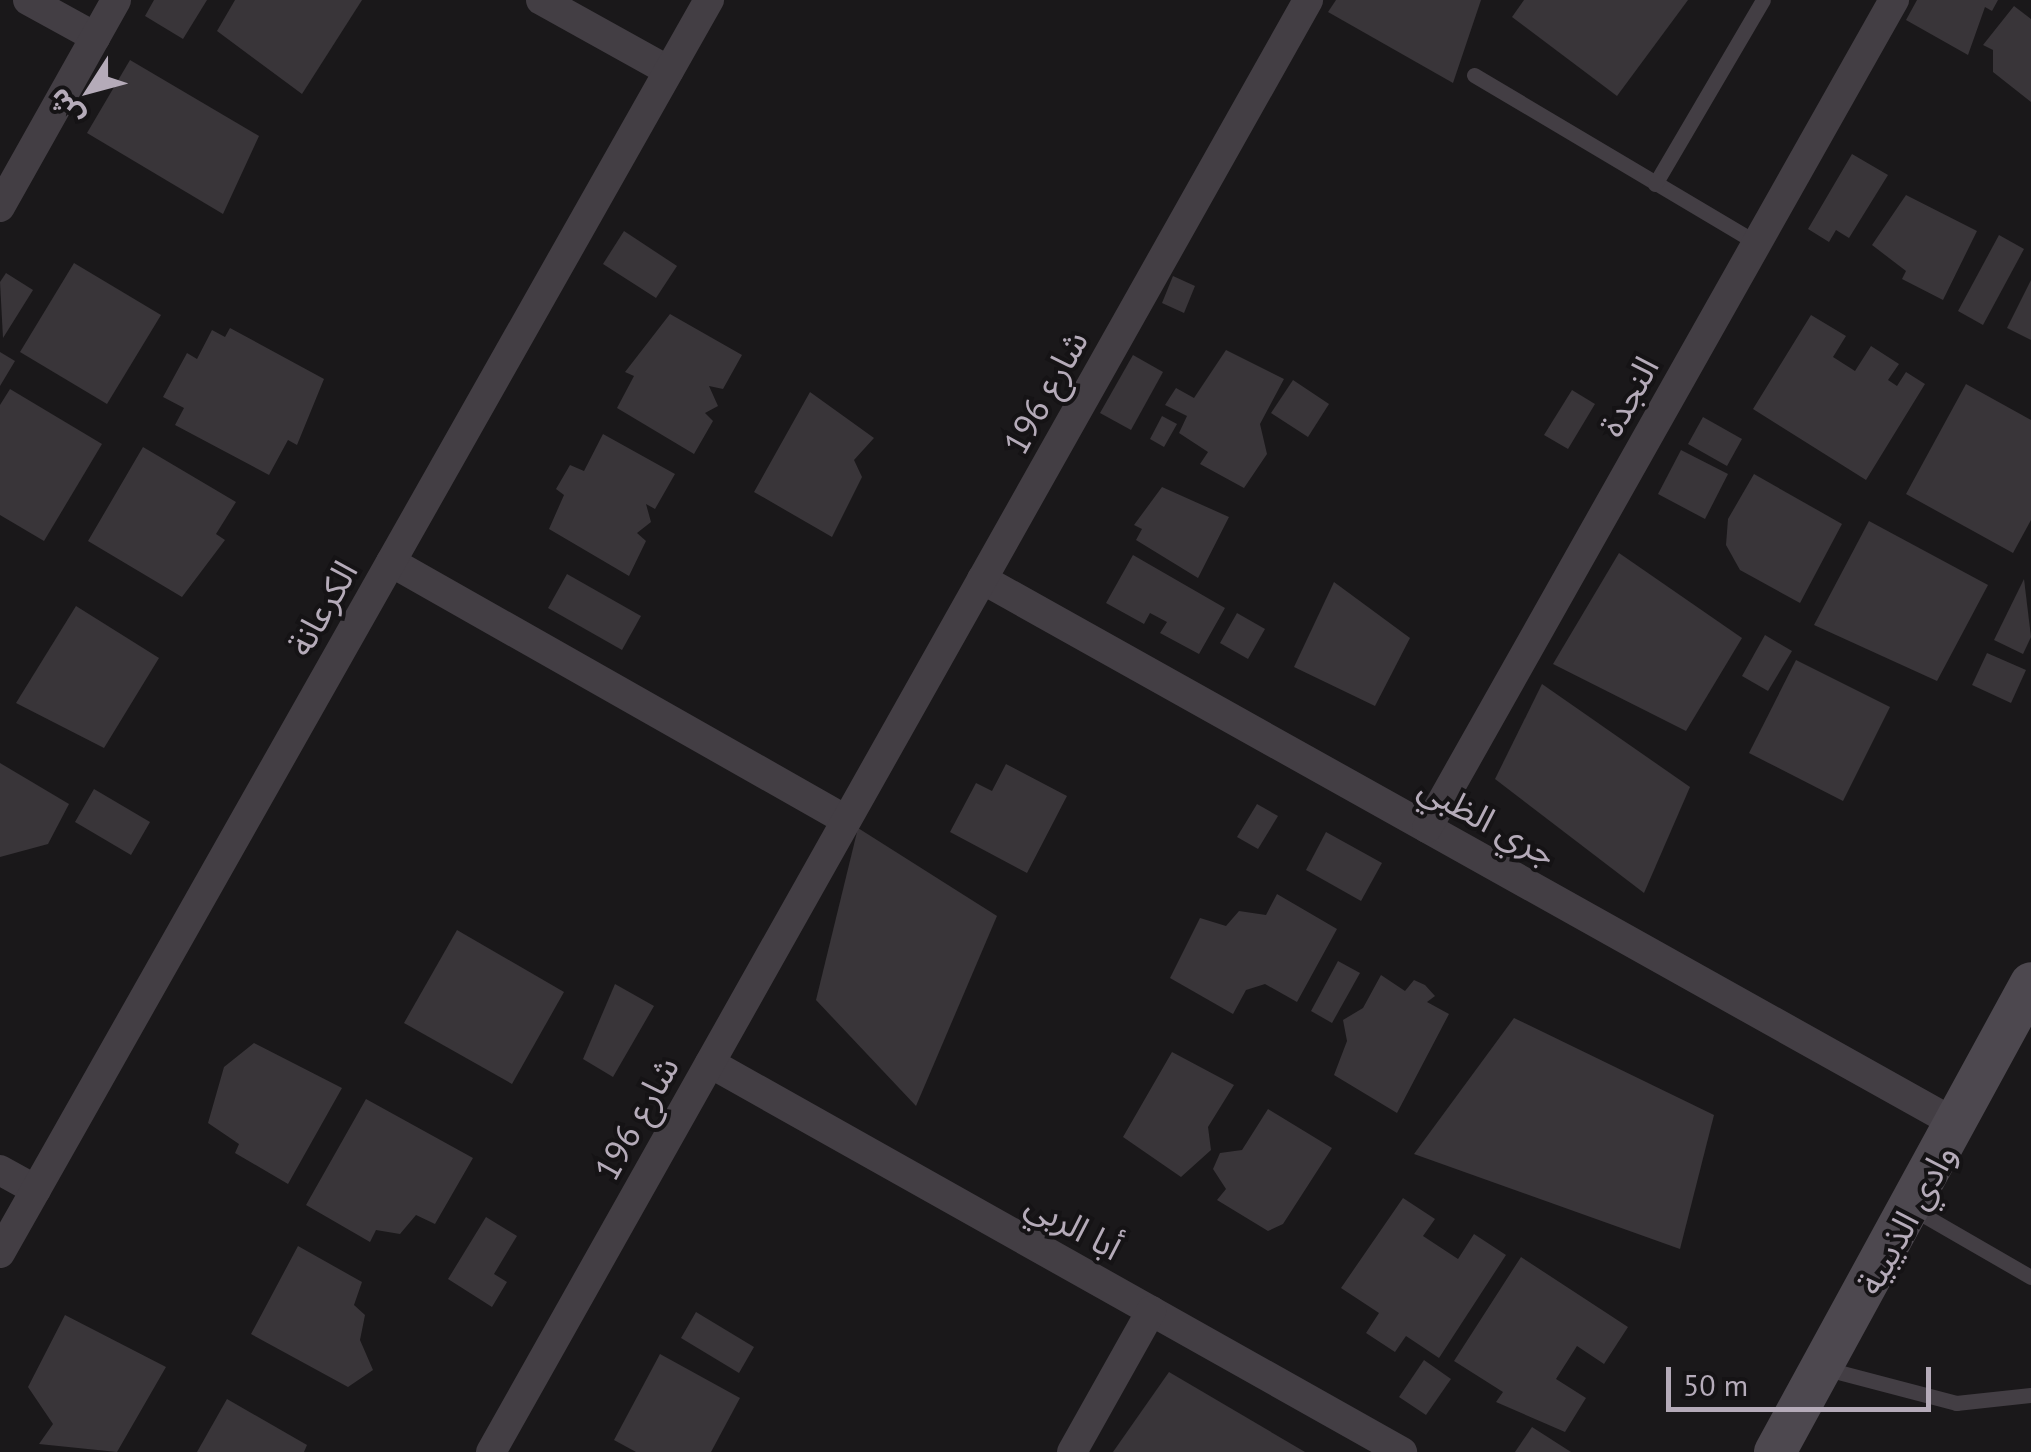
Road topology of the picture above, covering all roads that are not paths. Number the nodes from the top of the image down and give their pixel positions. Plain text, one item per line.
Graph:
1 (28, 0) edge
2 (116, 0) edge
3 (541, 0) edge
4 (709, 0) edge
5 (1308, 0) edge
6 (1764, 0) edge
7 (1894, 0) edge
8 (96, 37) junction
9 (669, 71) junction
10 (1474, 76) dead end
11 (1655, 184) junction
12 (0, 207) edge
13 (1757, 243) junction
14 (391, 562) junction
15 (982, 579) junction
16 (846, 820) junction
17 (1427, 828) junction
18 (2029, 995) edge
19 (710, 1063) junction
20 (1958, 1125) junction
21 (0, 1170) edge
22 (36, 1190) junction
23 (1913, 1209) junction
24 (0, 1253) edge
25 (2031, 1277) edge
26 (1151, 1311) junction
27 (1823, 1368) junction
28 (2031, 1395) edge
29 (491, 1452) edge
30 (1072, 1452) edge
31 (1402, 1452) edge
32 (1776, 1452) edge

1 - 8 street
2 - 8 street
3 - 9 street
4 - 9 street, الكرعانة
5 - 15 street, شارع 196
6 - 11 lane
7 - 13 street, النجدة
8 - 12 street
9 - 14 street, الكرعانة
10 - 11 lane
11 - 13 lane
13 - 17 street, النجدة
14 - 16 street
14 - 22 street, الكرعانة
15 - 16 street, شارع 196
15 - 17 street, جري الظبي
16 - 19 street, شارع 196
17 - 20 street, جري الظبي
18 - 20 street, وادي الذيبية
19 - 26 street, أبا الربي
19 - 29 street, شارع 196
20 - 23 street, وادي الذيبية
21 - 22 street
22 - 24 street, الكرعانة
23 - 25 lane
23 - 27 street, وادي الذيبية
26 - 30 street
26 - 31 street, أبا الربي
27 - 28 lane
27 - 32 street, وادي الذيبية

